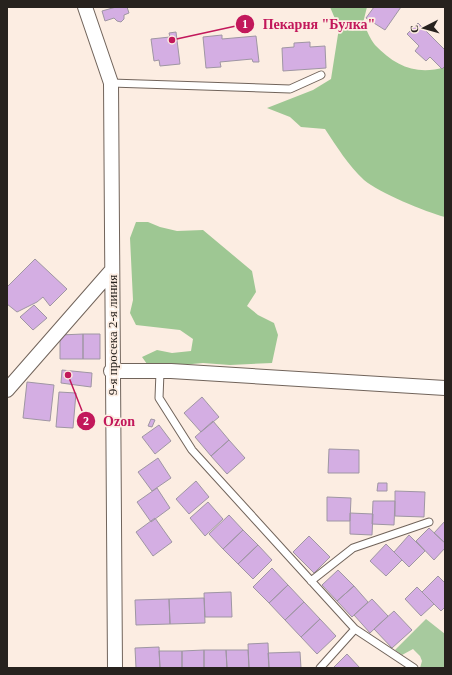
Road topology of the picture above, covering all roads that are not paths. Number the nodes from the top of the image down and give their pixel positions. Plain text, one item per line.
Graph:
1 (85, 7) edge
2 (321, 75) dead end
3 (110, 83) junction
4 (112, 270) junction
5 (111, 371) junction
6 (160, 372) junction
7 (445, 388) edge
8 (7, 390) edge
9 (429, 522) dead end
10 (310, 581) junction
11 (355, 629) junction
12 (114, 668) edge
13 (320, 668) edge
14 (414, 668) edge

1 - 3 street, 9-я просека 2-я линия
2 - 3 lane
3 - 4 street, 9-я просека 2-я линия
4 - 5 street, 9-я просека 2-я линия
4 - 8 street
5 - 6 street
5 - 12 street, 9-я просека 2-я линия
6 - 7 street
6 - 10 lane
9 - 10 lane
10 - 11 lane
11 - 13 lane
11 - 14 lane

